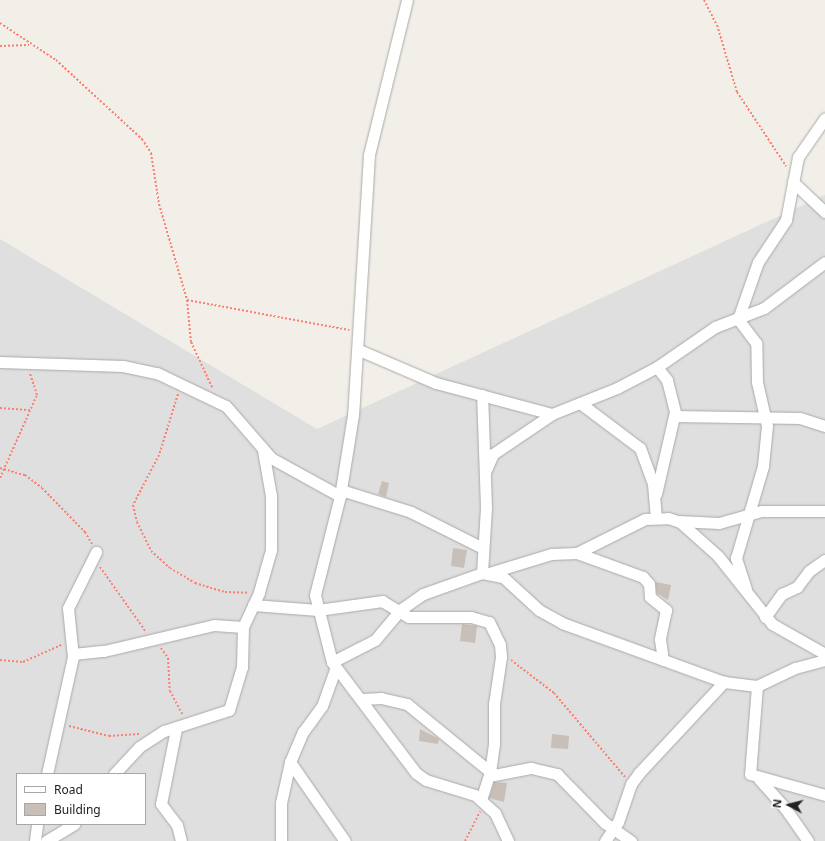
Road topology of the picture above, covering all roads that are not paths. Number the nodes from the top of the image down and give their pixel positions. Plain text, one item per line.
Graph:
1 (407, 0) edge
2 (825, 118) edge
3 (794, 179) junction
4 (825, 212) edge
5 (825, 262) edge
6 (738, 319) junction
7 (359, 350) junction
8 (0, 362) edge
9 (657, 367) junction
10 (482, 395) junction
11 (580, 403) junction
12 (552, 414) junction
13 (675, 416) junction
14 (766, 417) junction
15 (825, 426) edge
16 (263, 450) junction
17 (485, 472) junction
18 (340, 493) junction
19 (655, 497) junction
20 (825, 511) edge
21 (748, 513) junction
22 (656, 518) junction
23 (674, 520) junction
24 (483, 548) junction
25 (96, 552) road end
26 (576, 553) junction
27 (825, 560) edge
28 (485, 573) junction
29 (746, 589) junction
30 (253, 605) junction
31 (318, 610) junction
32 (400, 610) junction
33 (765, 617) junction
34 (243, 628) junction
35 (73, 654) junction
36 (825, 654) edge
37 (663, 660) junction
38 (825, 660) edge
39 (334, 664) junction
40 (724, 682) junction
41 (757, 686) junction
42 (363, 699) junction
43 (176, 729) junction
44 (290, 762) junction
45 (490, 772) junction
46 (47, 773) edge
47 (115, 773) edge
48 (759, 779) junction
49 (825, 795) edge
50 (480, 799) junction
51 (37, 825) edge
52 (72, 825) edge
53 (614, 831) junction
54 (35, 841) edge
55 (46, 841) edge
56 (181, 841) edge
57 (281, 841) edge
58 (345, 841) edge
59 (508, 841) edge
60 (605, 841) edge
61 (631, 841) edge
62 (808, 841) edge

1 - 7 street
2 - 3 street
3 - 4 street
3 - 6 street
5 - 6 street
6 - 9 street
6 - 14 street
7 - 10 street
7 - 18 street
8 - 16 street
9 - 11 street
9 - 13 street
10 - 12 street
10 - 17 street
11 - 12 street
11 - 19 street
12 - 17 street
13 - 14 street
13 - 19 street
14 - 15 street
14 - 21 street
16 - 18 street
16 - 30 street
17 - 24 street
18 - 24 street
18 - 31 street
19 - 22 street
20 - 21 street
21 - 23 street
21 - 29 street
22 - 23 street
22 - 26 street
23 - 29 street
24 - 28 street
25 - 35 street
26 - 28 street
26 - 37 street
27 - 33 street
28 - 32 street
28 - 37 street
29 - 33 street
30 - 31 street
30 - 34 street
31 - 32 street
31 - 39 street
32 - 39 street
32 - 45 street
33 - 36 street
34 - 35 street
34 - 43 street
35 - 46 street
37 - 40 street
38 - 41 street
39 - 42 street
39 - 44 street
40 - 41 street
40 - 53 street
41 - 48 street
42 - 45 street
42 - 50 street
43 - 47 street
43 - 56 street
44 - 57 street
44 - 58 street
45 - 50 street
45 - 53 street
48 - 49 street
48 - 62 street
50 - 59 street
51 - 54 street
52 - 55 street
53 - 60 street
53 - 61 street

